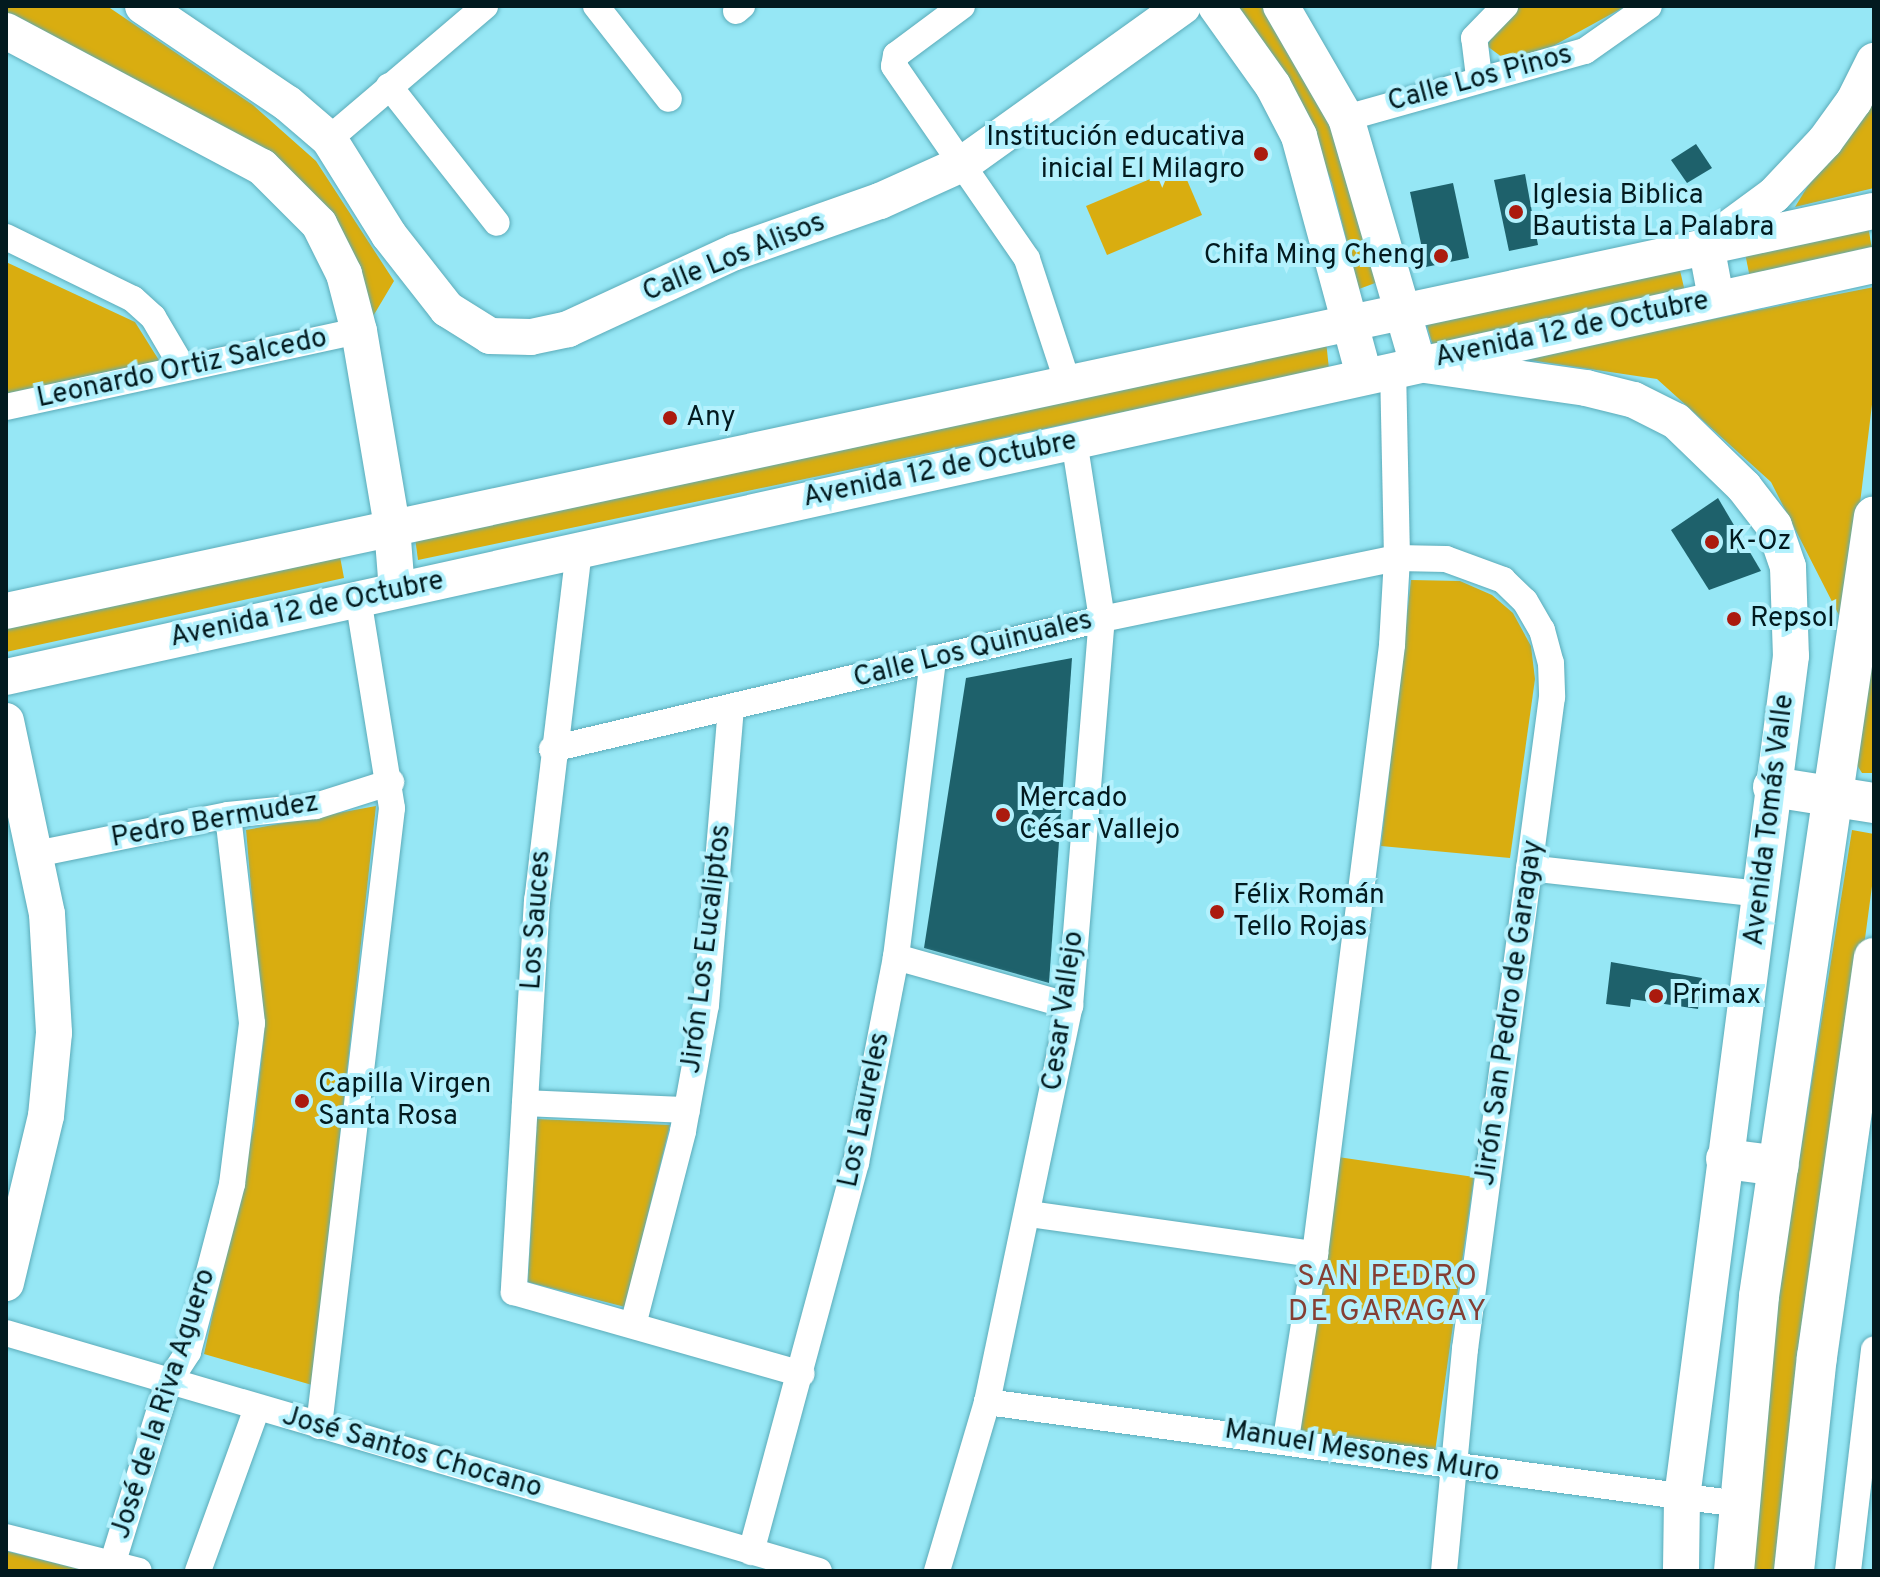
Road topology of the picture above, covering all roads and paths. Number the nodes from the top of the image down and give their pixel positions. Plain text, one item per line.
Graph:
1 (143, 6) edge
2 (485, 6) edge
3 (596, 6) edge
4 (962, 6) edge
5 (1183, 6) edge
6 (1216, 6) edge
7 (1281, 6) edge
8 (1505, 6) edge
9 (1649, 6) edge
10 (6, 31) edge
11 (1874, 61) edge
12 (1479, 77) junction
13 (389, 86) junction
14 (669, 99) dead end
15 (1346, 118) junction
16 (329, 139) junction
17 (964, 163) junction
18 (1874, 211) edge
19 (497, 223) dead end
20 (6, 237) edge
21 (1706, 245) junction
22 (1874, 265) edge
23 (1716, 298) junction
24 (1404, 308) junction
25 (1350, 322) junction
26 (359, 331) junction
27 (183, 368) junction
28 (1392, 370) junction
29 (1067, 381) junction
30 (6, 407) edge
31 (1074, 440) junction
32 (1874, 516) edge
33 (392, 527) junction
34 (579, 550) junction
35 (1397, 558) junction
36 (397, 590) junction
37 (358, 599) junction
38 (6, 611) edge
39 (1102, 619) junction
40 (933, 658) junction
41 (6, 677) edge
42 (731, 710) junction
43 (6, 721) edge
44 (552, 749) junction
45 (391, 782) junction
46 (1773, 787) junction
47 (1834, 797) junction
48 (1874, 803) edge
49 (228, 815) junction
50 (36, 854) junction
51 (1529, 868) junction
52 (1760, 894) junction
53 (896, 957) junction
54 (1874, 958) edge
55 (1070, 1006) junction
56 (525, 1103) junction
57 (687, 1110) junction
58 (1726, 1159) junction
59 (1779, 1166) junction
60 (1029, 1214) junction
61 (1315, 1254) junction
62 (6, 1283) edge
63 (633, 1325) junction
64 (6, 1333) edge
65 (1874, 1350) edge
66 (802, 1374) junction
67 (168, 1383) junction
68 (987, 1402) junction
69 (257, 1408) junction
70 (319, 1426) junction
71 (1286, 1439) junction
72 (1454, 1466) junction
73 (1864, 1497) edge
74 (1682, 1498) junction
75 (1738, 1504) junction
76 (6, 1537) edge
77 (751, 1552) junction
78 (112, 1565) junction
79 (139, 1571) edge
80 (198, 1571) edge
81 (819, 1571) edge
82 (937, 1571) edge
83 (1444, 1571) edge
84 (1681, 1571) edge
85 (1734, 1571) edge
86 (1794, 1571) edge
87 (1848, 1571) edge

1 - 16 main road, Calle Los Alisos
2 - 13 street
3 - 14 street
4 - 17 street
5 - 17 main road, Calle Los Alisos
6 - 25 main road
7 - 15 main road
8 - 12 street
9 - 12 street, Calle Los Pinos
10 - 26 main road
11 - 21 main road
12 - 15 street, Calle Los Pinos
13 - 16 street
13 - 19 street
15 - 24 main road
16 - 17 main road, Calle Los Alisos
17 - 29 street
18 - 21 main road, Avenida 12 de Octubre
20 - 27 street
21 - 23 main road
21 - 24 main road, Avenida 12 de Octubre
22 - 23 main road, Avenida 12 de Octubre
23 - 28 main road, Avenida 12 de Octubre
24 - 25 main road, Avenida 12 de Octubre
24 - 28 main road
25 - 28 main road
25 - 29 main road, Avenida 12 de Octubre
26 - 27 street, Leonardo Ortiz Salcedo
26 - 33 main road
27 - 30 street, Leonardo Ortiz Salcedo
28 - 31 main road, Avenida 12 de Octubre
28 - 35 street
28 - 46 main road, Avenida Tomás Valle
29 - 33 main road, Avenida 12 de Octubre
31 - 34 main road, Avenida 12 de Octubre
31 - 39 street, Cesar Vallejo
32 - 47 main road, Avenida Tomás Valle
33 - 36 main road
33 - 38 main road, Avenida 12 de Octubre
34 - 36 main road, Avenida 12 de Octubre
34 - 44 street, Los Sauces
35 - 39 street, Calle Los Quinuales
35 - 51 street, Jirón San Pedro de Garagay
35 - 61 street
36 - 37 main road, Avenida 12 de Octubre
37 - 41 main road, Avenida 12 de Octubre
37 - 45 street
39 - 40 street, Calle Los Quinuales
39 - 55 street, Cesar Vallejo
40 - 42 street, Calle Los Quinuales
40 - 53 street, Los Laureles
42 - 44 street, Calle Los Quinuales
42 - 57 street, Jirón Los Eucaliptos
43 - 50 main road
44 - 56 street, Los Sauces
45 - 49 street, Pedro Bermudez
45 - 70 street
46 - 47 main road
46 - 52 main road, Avenida Tomás Valle
47 - 48 main road
47 - 59 main road, Avenida Tomás Valle
49 - 50 street, Pedro Bermudez
49 - 67 street, José de la Riva Aguero
50 - 62 main road
51 - 52 street
51 - 72 street, Jirón San Pedro de Garagay
52 - 58 main road, Avenida Tomás Valle
53 - 55 street
53 - 66 street, Los Laureles
54 - 86 main road
55 - 60 street, Cesar Vallejo
56 - 57 street
56 - 63 street, Los Sauces
57 - 63 street, Jirón Los Eucaliptos
58 - 59 main road
58 - 74 main road, Avenida Tomás Valle
59 - 75 main road, Avenida Tomás Valle
60 - 61 street
60 - 68 street, Cesar Vallejo
61 - 71 street
63 - 66 street
64 - 67 street, José Santos Chocano
65 - 73 street
66 - 77 street, Los Laureles
67 - 69 street, José Santos Chocano
67 - 78 street, José de la Riva Aguero
68 - 71 street, Manuel Mesones Muro
68 - 82 street, Cesar Vallejo
69 - 70 street, José Santos Chocano
69 - 80 street
70 - 77 street, José Santos Chocano
71 - 72 street, Manuel Mesones Muro
72 - 74 street, Manuel Mesones Muro
72 - 83 street, Jirón San Pedro de Garagay
73 - 87 street
74 - 75 street, Manuel Mesones Muro
74 - 84 main road, Avenida Tomás Valle
75 - 85 main road, Avenida Tomás Valle
76 - 78 street
77 - 81 street, José Santos Chocano
78 - 79 street

